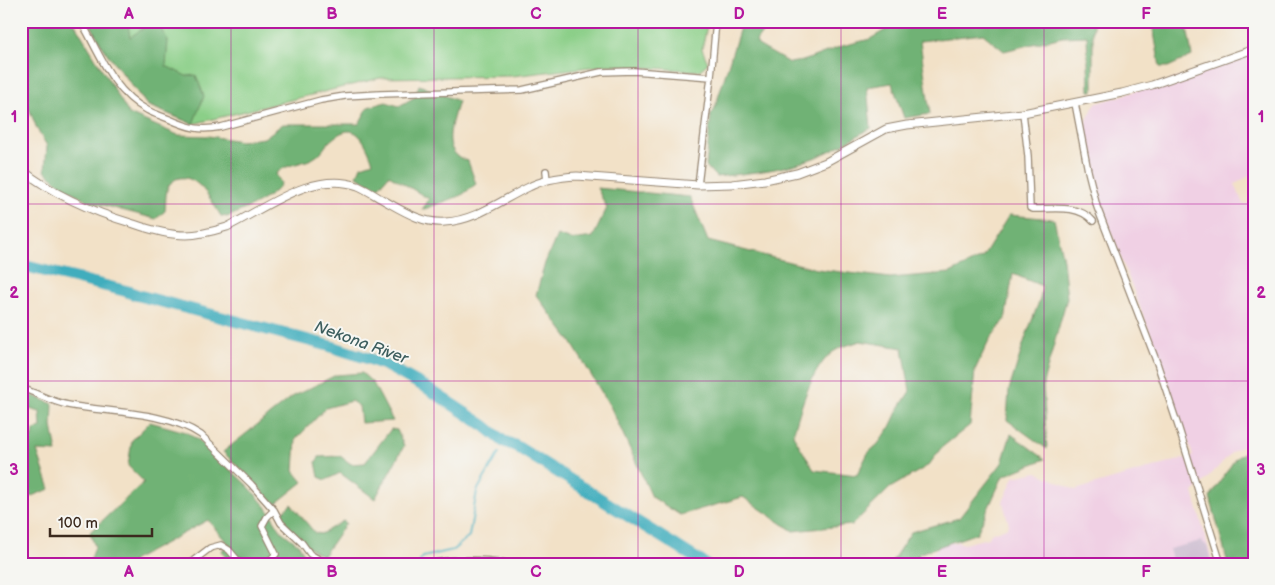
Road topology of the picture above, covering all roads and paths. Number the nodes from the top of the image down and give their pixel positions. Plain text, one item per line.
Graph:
1 (81, 21) edge
2 (716, 21) edge
3 (1254, 49) edge
4 (711, 77) junction
5 (1075, 103) junction
6 (1023, 113) junction
7 (21, 169) edge
8 (546, 171) dead end
9 (547, 180) junction
10 (698, 185) junction
11 (1093, 221) dead end
12 (21, 388) edge
13 (274, 510) junction
14 (189, 564) edge
15 (241, 564) edge
16 (266, 564) edge
17 (327, 564) edge
18 (431, 564) edge
19 (510, 564) edge
20 (1221, 564) edge

1 - 4 street
2 - 4 street
3 - 5 street
4 - 10 street
5 - 6 street
5 - 20 street
6 - 10 street
6 - 11 street
7 - 9 street
8 - 9 street
9 - 10 street
12 - 13 street
13 - 16 street
13 - 17 street
14 - 15 street
18 - 19 street

